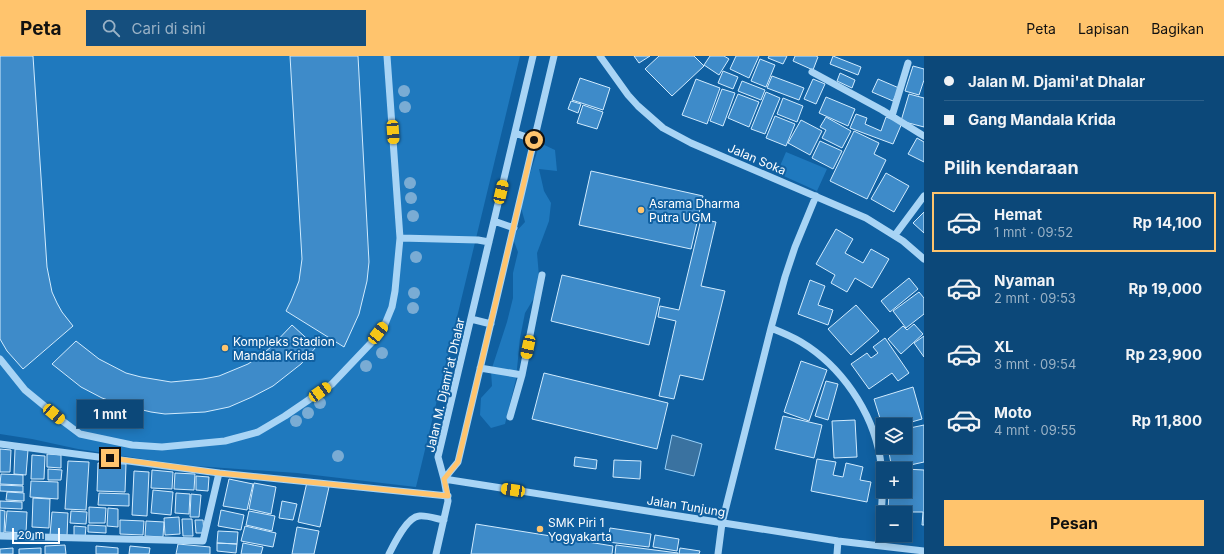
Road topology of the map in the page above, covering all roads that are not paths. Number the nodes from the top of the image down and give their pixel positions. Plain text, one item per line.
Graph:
1 (387, 56) edge
2 (533, 56) edge
3 (554, 56) edge
4 (600, 56) edge
5 (908, 63) dead end
6 (812, 72) dead end
7 (892, 116) junction
8 (515, 133) junction
9 (924, 136) edge
10 (534, 140) junction
11 (816, 196) junction
12 (924, 196) edge
13 (494, 222) junction
14 (514, 228) junction
15 (895, 235) junction
16 (400, 238) junction
17 (489, 242) junction
18 (924, 259) edge
19 (542, 275) dead end
20 (471, 319) junction
21 (491, 324) junction
22 (771, 328) junction
23 (0, 359) edge
24 (480, 368) junction
25 (522, 375) junction
26 (510, 417) dead end
27 (0, 444) edge
28 (219, 473) junction
29 (444, 479) junction
30 (448, 496) junction
31 (444, 520) junction
32 (722, 523) junction
33 (0, 536) edge
34 (838, 541) junction
35 (878, 545) junction
36 (924, 551) edge
37 (389, 554) edge
38 (436, 554) edge
39 (718, 554) edge
40 (837, 554) edge

1 - 16 street
2 - 8 street, Jalan M. Djami'at Dhalar
3 - 10 street
4 - 11 street, Jalan Soka
5 - 7 street
6 - 7 street
7 - 9 street
8 - 10 street
8 - 13 street, Jalan M. Djami'at Dhalar
10 - 14 street
11 - 15 street, Jalan Soka
11 - 22 street
12 - 15 street
13 - 14 street
13 - 17 street, Jalan M. Djami'at Dhalar
14 - 21 street
15 - 18 street, Jalan Soka
16 - 17 street
16 - 23 street
17 - 20 street, Jalan M. Djami'at Dhalar
19 - 25 street
20 - 21 street
20 - 29 street, Jalan M. Djami'at Dhalar
21 - 24 street
22 - 32 street
22 - 35 street
24 - 25 street
24 - 29 street
25 - 26 street
27 - 28 street
28 - 30 street
28 - 33 street
29 - 30 street, Jalan M. Djami'at Dhalar
29 - 32 street, Jalan Tunjung
30 - 31 street
31 - 37 street
31 - 38 street
32 - 34 street, Jalan Tunjung
32 - 39 street
34 - 35 street, Jalan Tunjung
34 - 40 street
35 - 36 street, Jalan Tunjung

